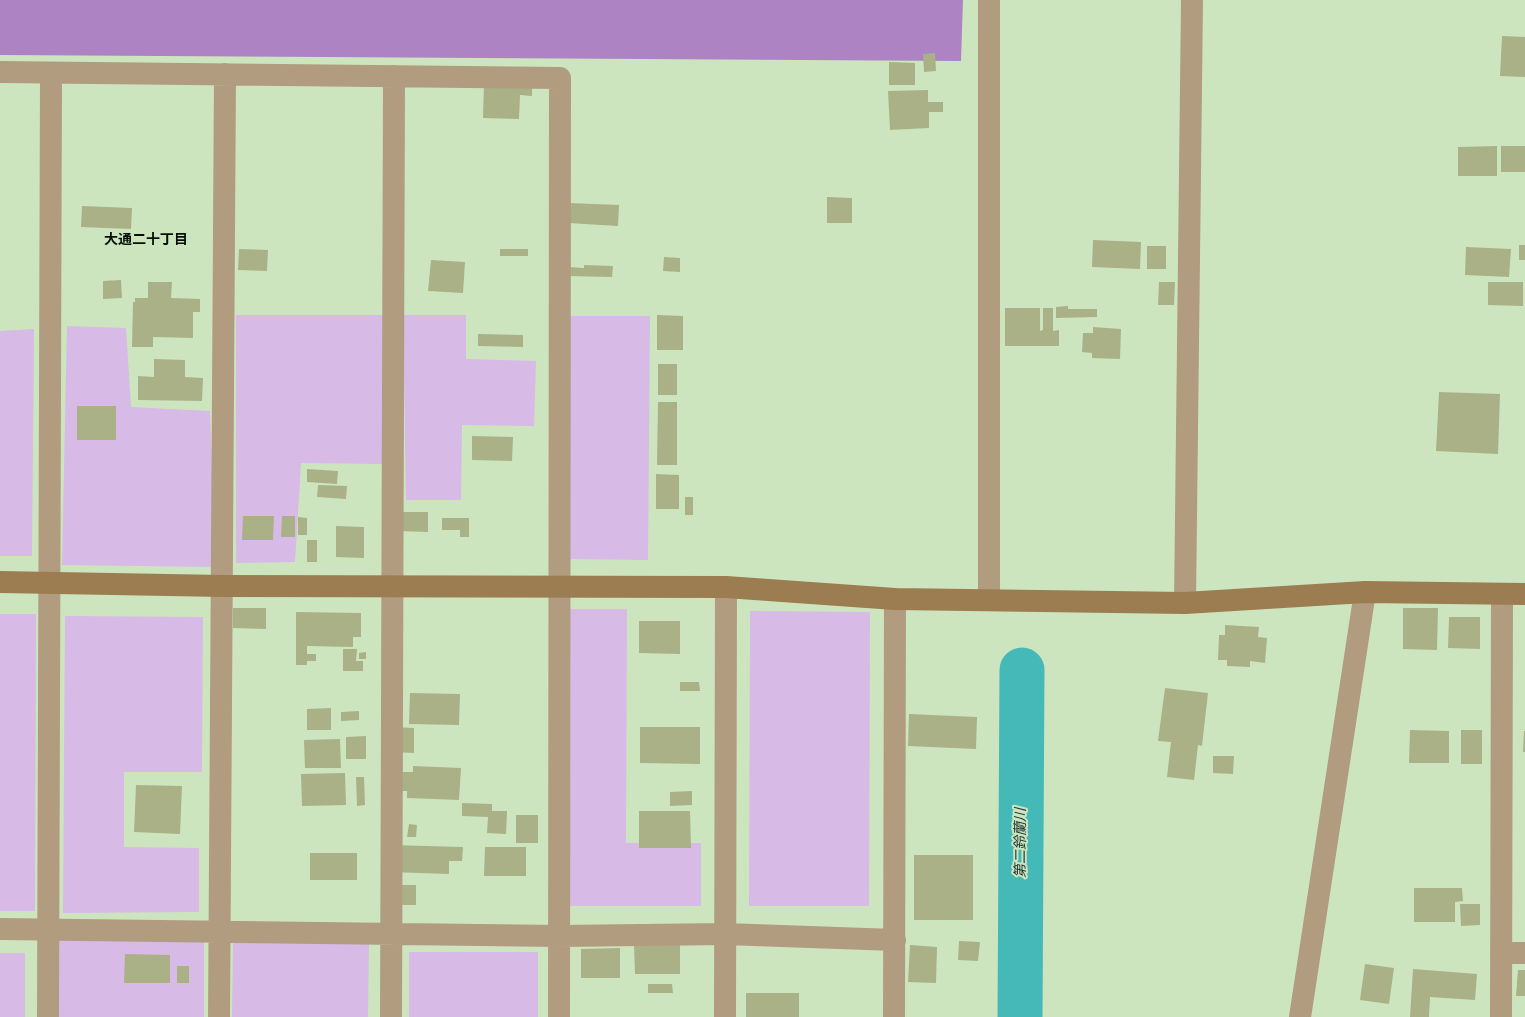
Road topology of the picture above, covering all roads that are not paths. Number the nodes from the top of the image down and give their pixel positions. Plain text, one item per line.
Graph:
1 (989, 0) edge
2 (1192, 0) edge
3 (0, 72) edge
4 (51, 73) junction
5 (225, 74) junction
6 (394, 76) junction
7 (0, 582) edge
8 (49, 582) junction
9 (222, 586) junction
10 (392, 586) junction
11 (559, 587) junction
12 (726, 587) junction
13 (1365, 592) junction
14 (1502, 594) junction
15 (1525, 594) edge
16 (895, 599) junction
17 (990, 599) junction
18 (1185, 603) junction
19 (0, 929) edge
20 (48, 930) junction
21 (220, 932) junction
22 (391, 934) junction
23 (725, 934) junction
24 (559, 936) junction
25 (895, 940) junction
26 (1501, 953) junction
27 (1525, 953) edge
28 (48, 1017) edge
29 (219, 1017) edge
30 (391, 1017) edge
31 (559, 1017) edge
32 (724, 1017) edge
33 (894, 1017) edge
34 (1300, 1017) edge
35 (1501, 1017) edge

1 - 17 street
2 - 18 street
3 - 4 street
4 - 5 street
4 - 8 street
5 - 6 street
5 - 9 street
6 - 10 street
6 - 11 street
7 - 8 street
8 - 9 street
8 - 20 street
9 - 10 street
9 - 21 street
10 - 11 street
10 - 22 street
11 - 12 street
11 - 24 street
12 - 16 street
12 - 23 street
13 - 14 street
13 - 18 street
13 - 34 street
14 - 15 street
14 - 26 street
16 - 17 street
16 - 25 street
17 - 18 street
19 - 20 street
20 - 21 street
20 - 28 street
21 - 22 street
21 - 29 street
22 - 24 street
22 - 30 street
23 - 24 street
23 - 25 street
23 - 32 street
24 - 31 street
25 - 33 street
26 - 27 street
26 - 35 street

